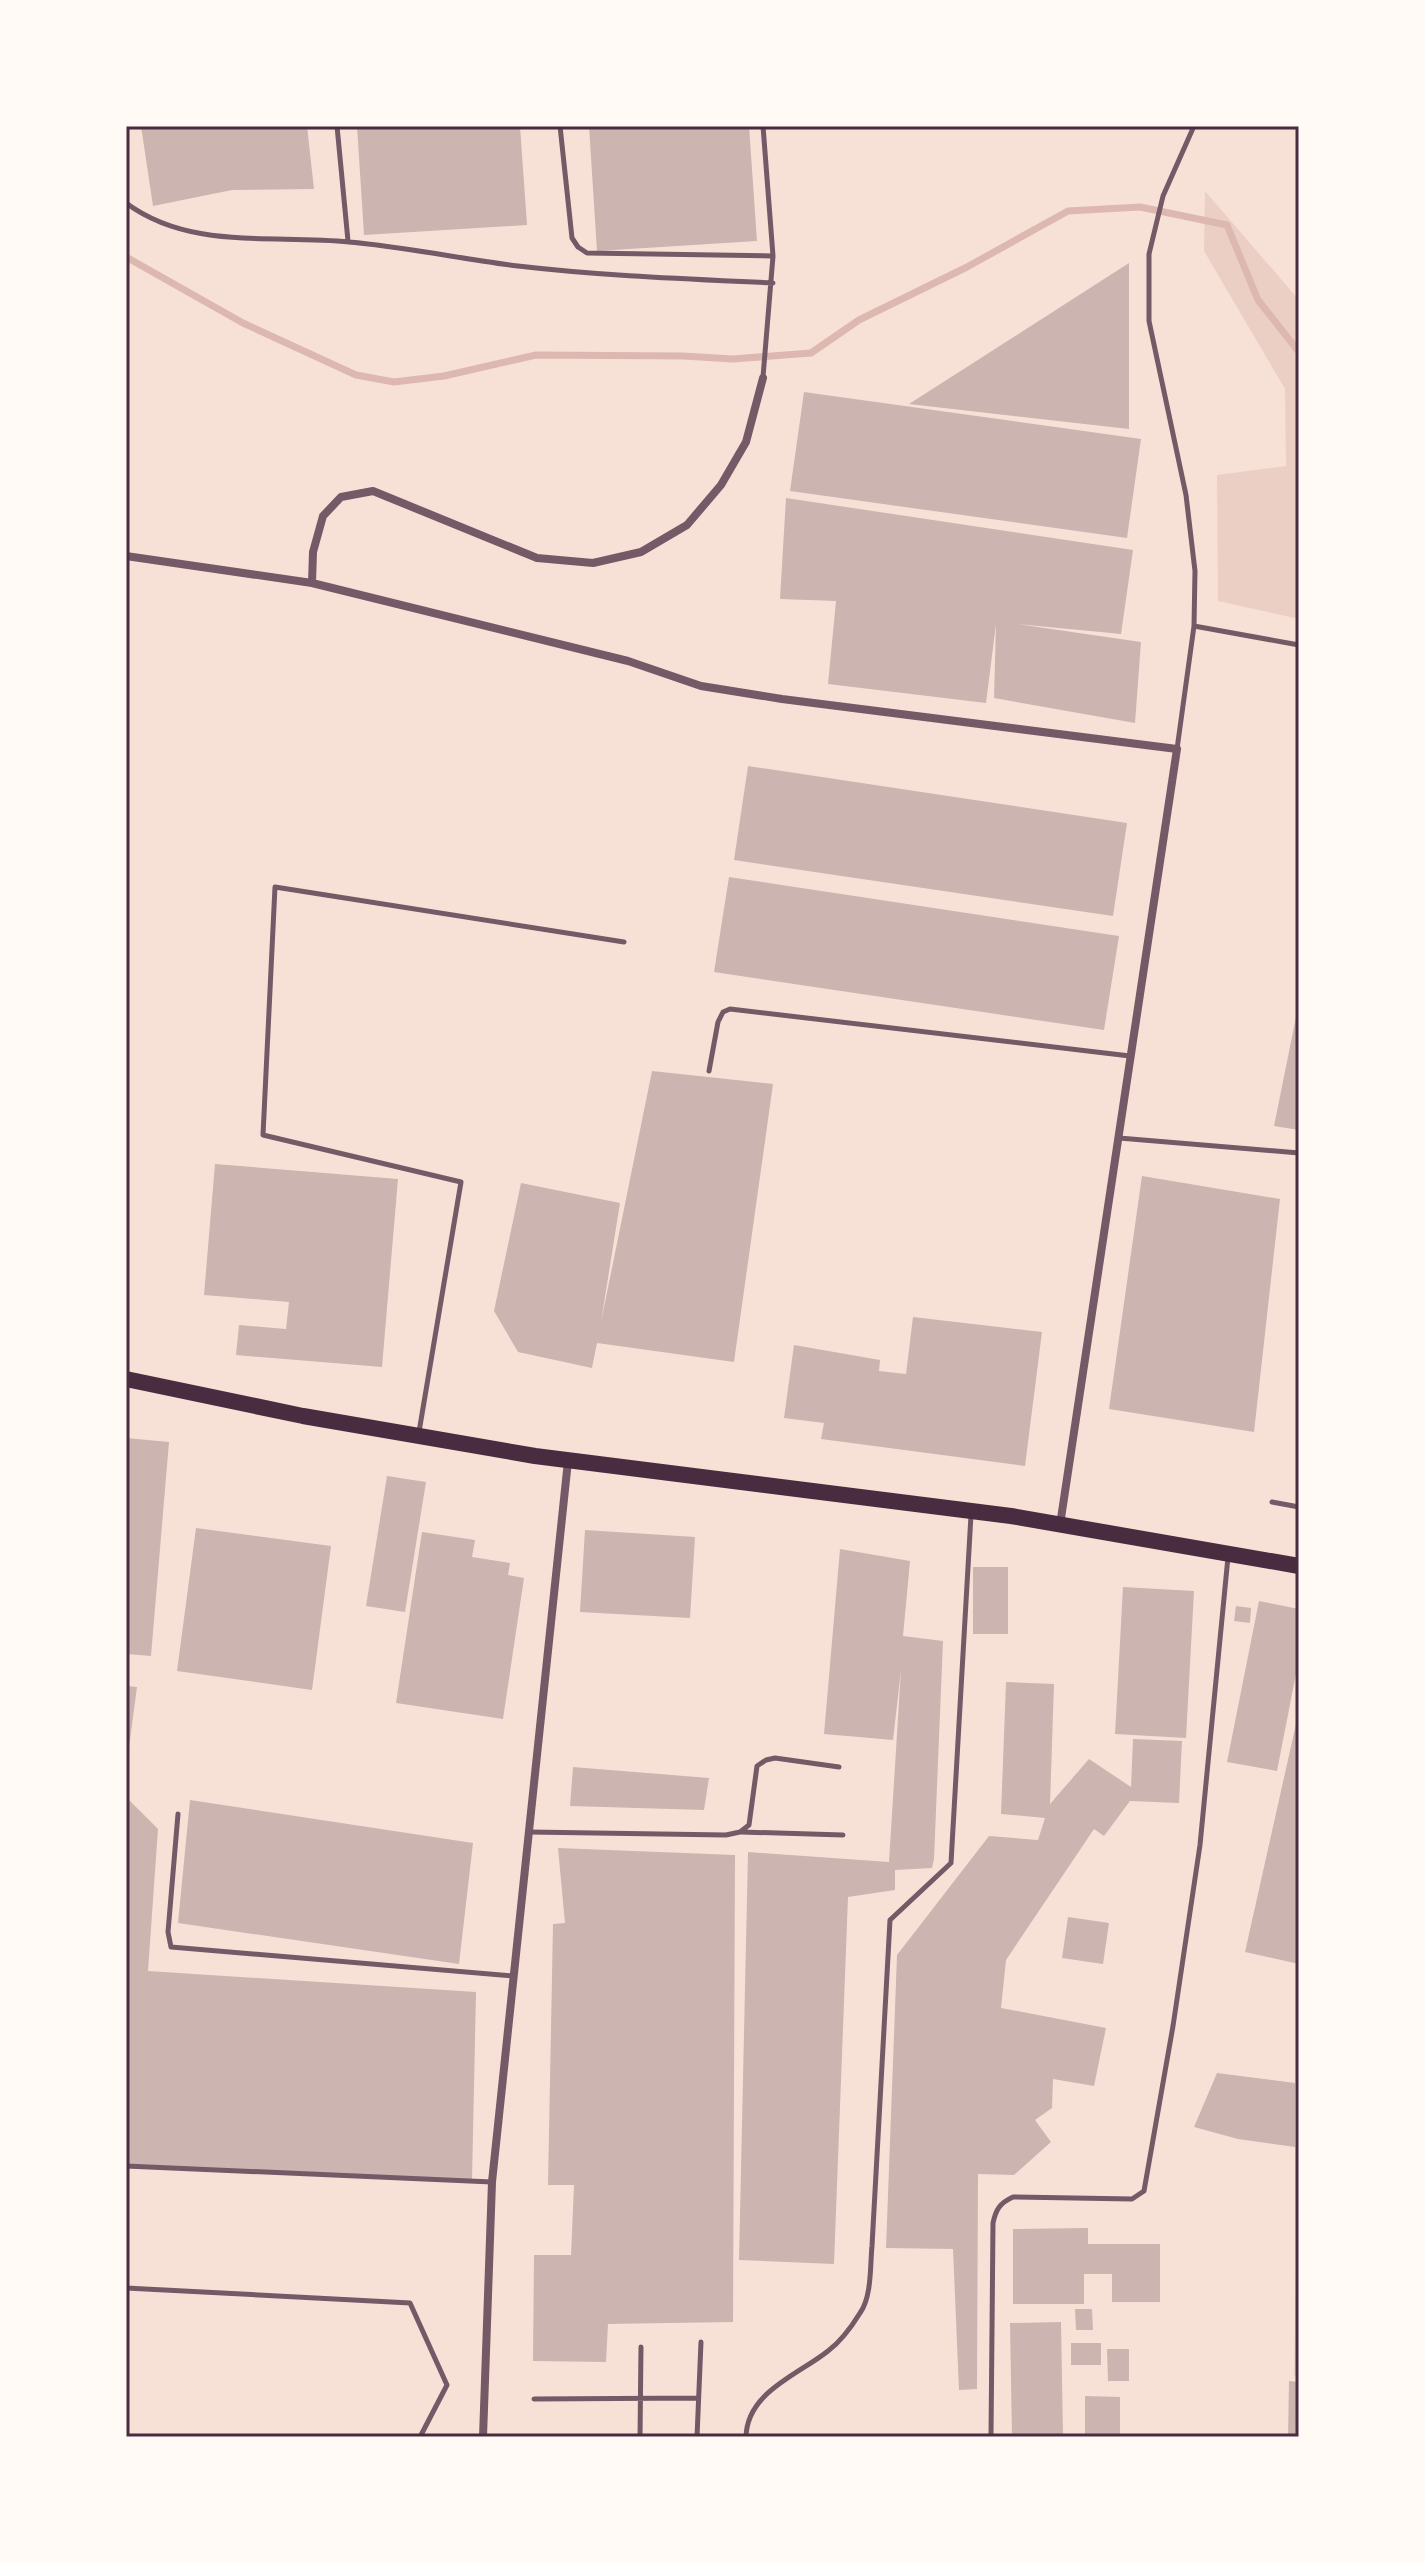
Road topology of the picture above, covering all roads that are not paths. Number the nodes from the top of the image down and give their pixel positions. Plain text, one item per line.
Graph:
1 (337, 126) edge
2 (560, 126) edge
3 (763, 126) edge
4 (1194, 126) edge
5 (126, 203) edge
6 (348, 241) junction
7 (773, 256) junction
8 (773, 283) junction
9 (763, 378) joint
10 (126, 556) edge
11 (312, 583) junction
12 (1194, 626) junction
13 (1299, 645) edge
14 (1177, 749) junction
15 (624, 942) dead end
16 (1130, 1056) junction
17 (709, 1071) dead end
18 (1118, 1138) junction
19 (1299, 1153) edge
20 (126, 1379) edge
21 (418, 1437) junction
22 (568, 1461) junction
23 (1272, 1502) dead end
24 (1299, 1507) edge
25 (972, 1510) junction
26 (1060, 1525) junction
27 (1228, 1554) junction
28 (1299, 1566) edge
29 (839, 1767) dead end
30 (178, 1814) dead end
31 (529, 1832) junction
32 (740, 1832) junction
33 (843, 1835) dead end
34 (514, 1976) junction
35 (126, 2166) edge
36 (492, 2182) junction
37 (126, 2288) edge
38 (701, 2342) dead end
39 (641, 2347) dead end
40 (698, 2398) junction
41 (534, 2399) dead end
42 (641, 2399) junction
43 (420, 2437) edge
44 (483, 2437) edge
45 (640, 2437) edge
46 (697, 2437) edge
47 (746, 2437) edge
48 (991, 2437) edge

1 - 6 lane
2 - 7 lane
3 - 7 lane
4 - 12 lane
5 - 6 lane
6 - 8 lane
7 - 8 lane
8 - 9 lane
9 - 11 street
10 - 11 street
11 - 14 street
12 - 13 lane
12 - 14 lane
14 - 16 street
15 - 21 lane
16 - 17 lane
16 - 18 street
18 - 19 lane
18 - 26 street
20 - 21 main road
21 - 22 main road
22 - 25 main road
22 - 31 street
23 - 24 lane
25 - 26 main road
25 - 47 lane
26 - 27 main road
27 - 28 main road
27 - 48 lane
29 - 32 lane
30 - 34 lane
31 - 32 lane
31 - 34 street
32 - 33 lane
34 - 36 street
35 - 36 lane
36 - 44 street
37 - 43 lane
38 - 40 lane
39 - 42 lane
40 - 42 lane
40 - 46 lane
41 - 42 lane
42 - 45 lane

